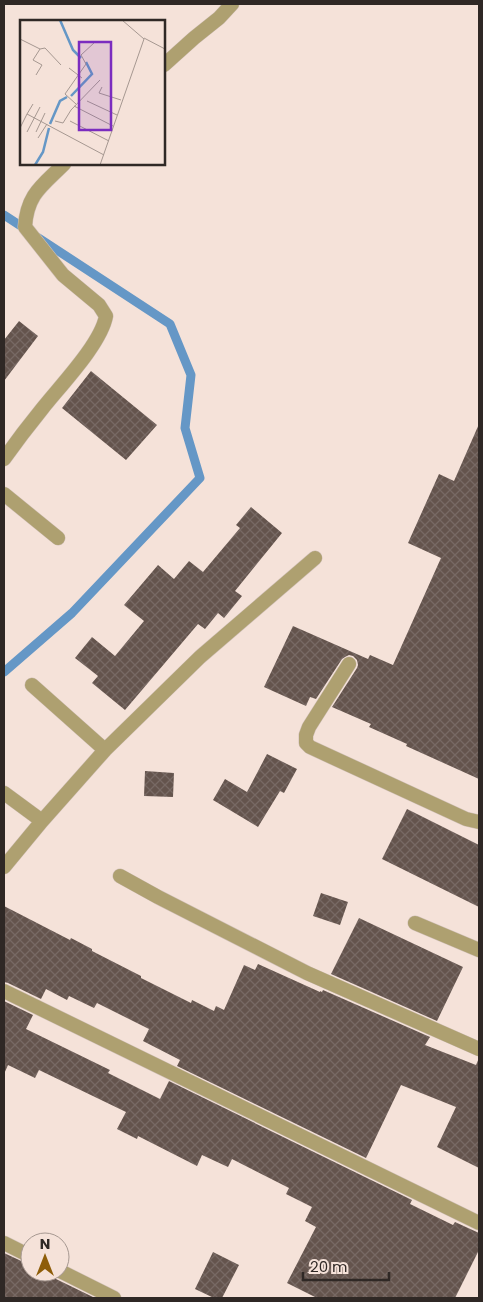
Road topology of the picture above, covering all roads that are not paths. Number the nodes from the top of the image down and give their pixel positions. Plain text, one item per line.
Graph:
1 (232, 4) edge
2 (165, 64) edge
3 (63, 165) edge
4 (4, 459) edge
5 (4, 494) edge
6 (58, 538) dead end
7 (315, 558) dead end
8 (349, 664) dead end
9 (32, 685) dead end
10 (105, 750) junction
11 (4, 793) edge
12 (42, 821) junction
13 (479, 822) edge
14 (4, 867) edge
15 (120, 876) dead end
16 (415, 922) dead end
17 (479, 950) edge
18 (4, 990) edge
19 (479, 1050) edge
20 (479, 1223) edge
21 (4, 1243) edge
22 (20, 1251) edge
23 (70, 1276) edge
24 (114, 1298) edge

1 - 2 street
3 - 4 street
5 - 6 street
7 - 10 street
8 - 13 street
9 - 10 street
10 - 12 street
11 - 12 street
12 - 14 street
15 - 19 street
16 - 17 street
18 - 20 street
21 - 22 street
23 - 24 street

